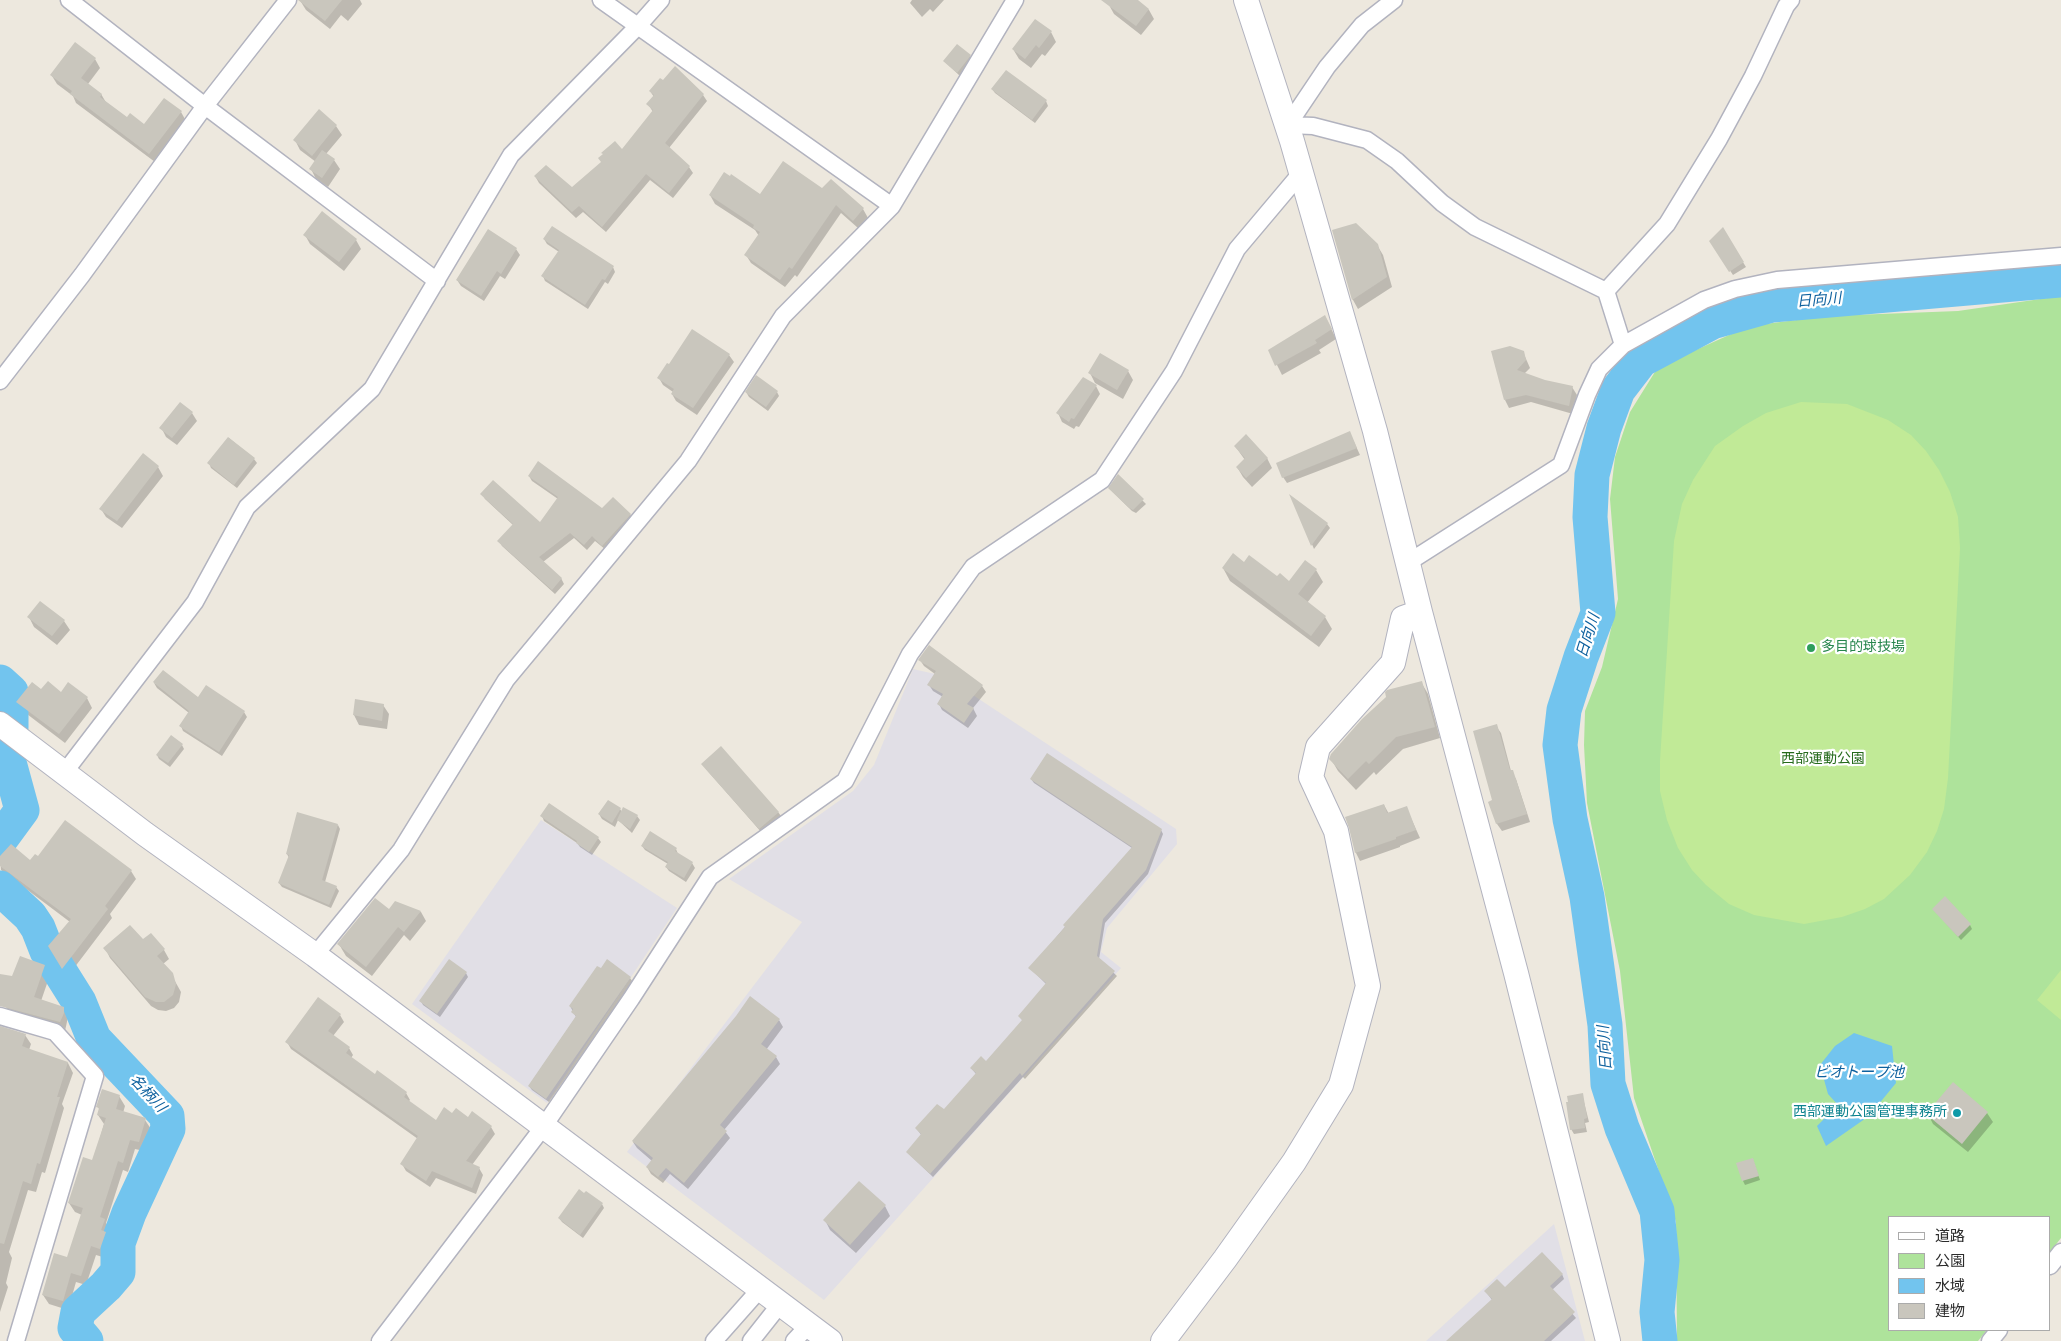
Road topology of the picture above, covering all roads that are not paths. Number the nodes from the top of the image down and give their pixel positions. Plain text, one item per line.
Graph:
1 (69, 0) edge
2 (288, 0) edge
3 (601, 0) edge
4 (661, 0) edge
5 (1015, 0) edge
6 (1246, 0) edge
7 (1394, 0) edge
8 (1791, 0) edge
9 (638, 26) junction
10 (205, 106) junction
11 (1288, 125) junction
12 (1302, 173) junction
13 (892, 206) junction
14 (2061, 256) edge
15 (437, 281) junction
16 (1606, 291) junction
17 (1623, 345) junction
18 (0, 381) edge
19 (1408, 562) junction
20 (1420, 612) junction
21 (0, 724) edge
22 (56, 767) junction
23 (315, 955) junction
24 (0, 1016) edge
25 (544, 1126) junction
26 (2061, 1252) edge
27 (2051, 1265) edge
28 (761, 1288) junction
29 (781, 1303) junction
30 (1998, 1331) edge
31 (801, 1333) edge
32 (16, 1341) edge
33 (380, 1341) edge
34 (714, 1341) edge
35 (751, 1341) edge
36 (830, 1341) edge
37 (1164, 1341) edge
38 (1608, 1341) edge
39 (1990, 1341) edge

1 - 10 street
2 - 10 street
3 - 9 street
4 - 9 street
5 - 13 street
6 - 11 street
7 - 11 street
8 - 16 street
9 - 13 street
9 - 15 street
10 - 15 street
10 - 18 street
11 - 12 street
11 - 16 street
12 - 19 street
12 - 25 street
13 - 23 street
14 - 17 street
15 - 22 street
16 - 17 street
17 - 19 street
19 - 20 street
20 - 37 street
20 - 38 street
21 - 22 street
22 - 23 street
23 - 25 street
24 - 32 street
25 - 28 street
25 - 33 street
26 - 27 street
28 - 29 street
28 - 34 street
29 - 31 street
29 - 35 street
30 - 39 street
31 - 36 street

